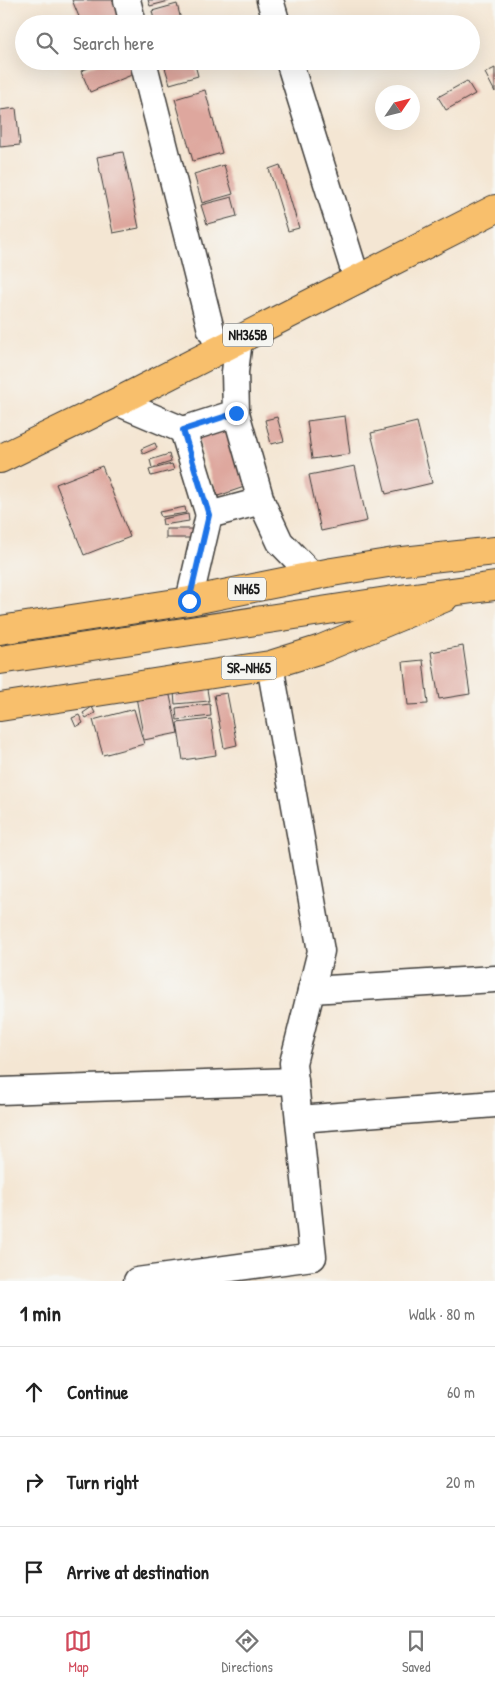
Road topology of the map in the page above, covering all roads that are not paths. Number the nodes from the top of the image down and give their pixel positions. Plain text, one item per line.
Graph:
1 (127, 0) edge
2 (270, 0) edge
3 (131, 15) edge
4 (274, 15) edge
5 (144, 70) edge
6 (292, 70) edge
7 (495, 210) edge
8 (357, 280) junction
9 (230, 345) junction
10 (117, 402) junction
11 (236, 413) junction
12 (183, 430) junction
13 (0, 458) edge
14 (261, 501) junction
15 (209, 515) junction
16 (495, 551) edge
17 (313, 576) junction
18 (491, 586) edge
19 (189, 601) junction
20 (0, 630) edge
21 (0, 660) edge
22 (270, 665) junction
23 (0, 707) edge
24 (495, 979) edge
25 (311, 990) junction
26 (295, 1081) junction
27 (0, 1091) edge
28 (495, 1104) edge
29 (298, 1119) junction
30 (137, 1281) edge

1 - 3 street
2 - 4 street
5 - 9 street
6 - 8 street
7 - 8 main road, NH365B
8 - 9 main road, NH365B
9 - 10 main road, NH365B
9 - 11 street
10 - 12 street
10 - 13 main road, NH365B
11 - 12 street
11 - 14 street
12 - 15 street
14 - 15 street
14 - 17 street
15 - 19 street
16 - 17 main road, NH65
17 - 19 main road, NH65
18 - 21 main road, NH65
18 - 22 main road, SR-NH65
19 - 20 main road, NH65
22 - 23 main road, SR-NH65
22 - 25 street
24 - 25 street
25 - 26 street
26 - 27 street
26 - 29 street
28 - 29 street
29 - 30 street

